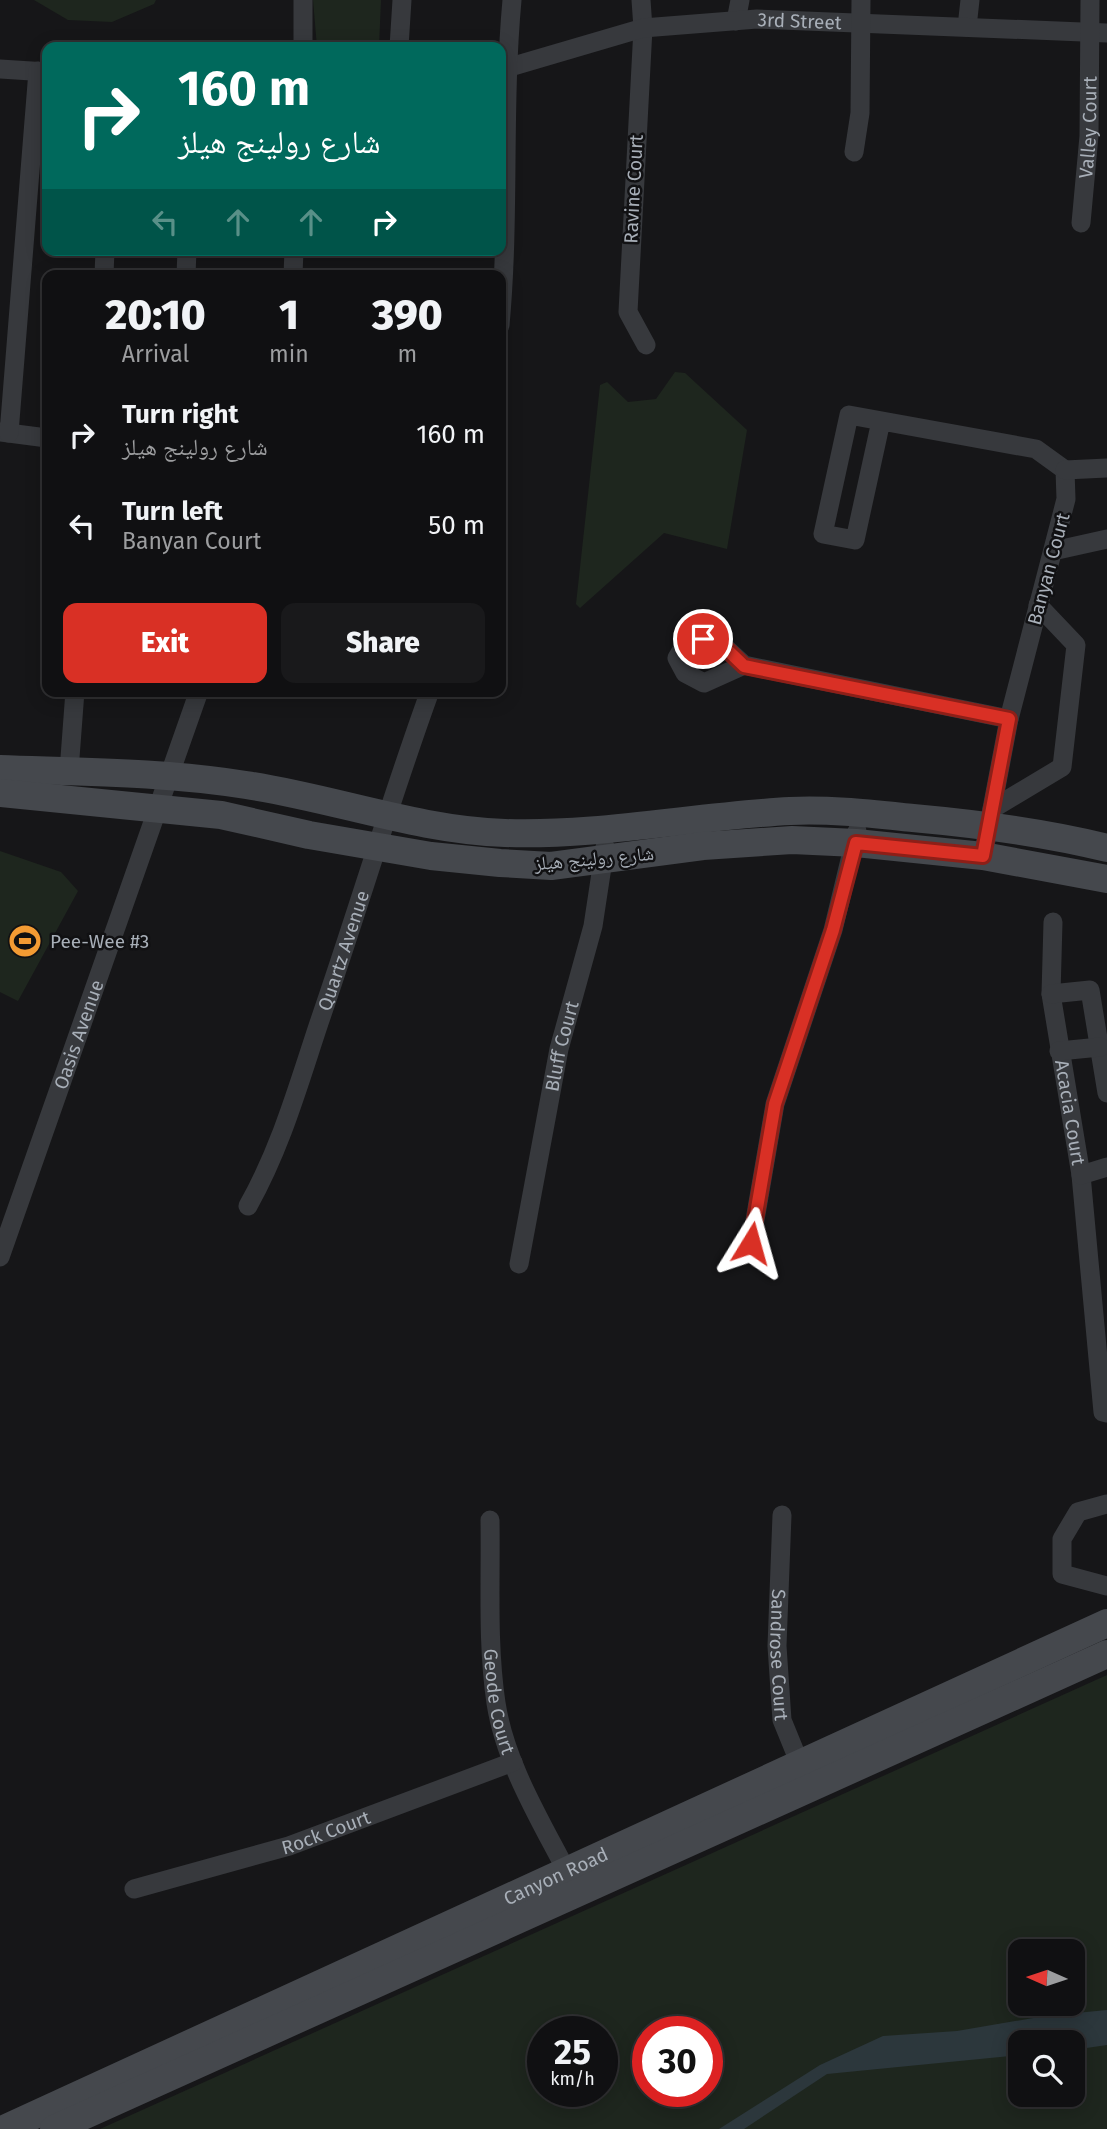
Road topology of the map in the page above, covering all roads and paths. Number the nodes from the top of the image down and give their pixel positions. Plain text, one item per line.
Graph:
1 (303, 0) edge
2 (402, 0) edge
3 (512, 0) edge
4 (641, 0) edge
5 (740, 0) edge
6 (861, 0) edge
7 (970, 0) edge
8 (1090, 0) edge
9 (736, 21) junction
10 (860, 23) junction
11 (967, 27) junction
12 (643, 28) junction
13 (1098, 32) edge
14 (303, 42) edge
15 (398, 42) edge
16 (506, 46) edge
17 (506, 68) edge
18 (0, 69) edge
19 (42, 71) edge
20 (854, 152) dead end
21 (506, 208) edge
22 (1080, 223) dead end
23 (506, 270) edge
24 (646, 345) dead end
25 (881, 421) junction
26 (5, 433) edge
27 (42, 437) edge
28 (1107, 468) edge
29 (1065, 470) junction
30 (1107, 539) edge
31 (1053, 551) junction
32 (1038, 605) junction
33 (744, 666) dead end
34 (75, 697) edge
35 (197, 697) edge
36 (428, 697) edge
37 (1009, 719) junction
38 (0, 769) edge
39 (69, 772) junction
40 (170, 775) junction
41 (0, 793) edge
42 (158, 808) junction
43 (858, 813) junction
44 (385, 814) junction
45 (990, 817) junction
46 (607, 829) junction
47 (856, 843) junction
48 (377, 844) junction
49 (1107, 848) edge
50 (983, 856) junction
51 (604, 859) junction
52 (1107, 879) edge
53 (1053, 922) dead end
54 (1051, 994) junction
55 (1100, 1047) junction
56 (1059, 1051) junction
57 (1107, 1093) edge
58 (1107, 1167) edge
59 (1081, 1175) junction
60 (248, 1206) dead end
61 (751, 1243) dead end
62 (0, 1257) edge
63 (519, 1264) dead end
64 (1107, 1413) edge
65 (1107, 1504) edge
66 (782, 1515) dead end
67 (491, 1520) dead end
68 (1107, 1586) edge
69 (1107, 1623) edge
70 (1107, 1654) edge
71 (513, 1762) junction
72 (805, 1776) junction
73 (566, 1870) junction
74 (134, 1889) dead end
75 (4, 2129) edge
76 (54, 2129) edge

1 - 14 street
2 - 15 street
3 - 16 street
4 - 12 street, Ravine Court
5 - 9 street
6 - 10 street
7 - 11 street
8 - 13 street, Valley Court
9 - 10 street, 3rd Street
9 - 12 street, 3rd Street
10 - 11 street, 3rd Street
10 - 20 street
11 - 13 street, 3rd Street
12 - 17 street, 3rd Street
12 - 24 street, Ravine Court
13 - 22 street, Valley Court
18 - 19 street
19 - 26 street
21 - 23 street
25 - 25 street
25 - 29 street
26 - 27 street
28 - 29 street
29 - 31 street, Banyan Court
30 - 31 street
31 - 32 street, Banyan Court
32 - 37 street, Banyan Court
32 - 45 street
33 - 37 street
34 - 39 street
35 - 40 street, Oasis Avenue
36 - 44 street, Quartz Avenue
37 - 45 street, Banyan Court
38 - 39 main road, شارع رولينج هيلز
39 - 40 main road, شارع رولينج هيلز
40 - 42 street, Oasis Avenue
40 - 44 main road, شارع رولينج هيلز
41 - 42 main road, شارع رولينج هيلز
42 - 48 main road, شارع رولينج هيلز
42 - 62 street, Oasis Avenue
43 - 45 main road, شارع رولينج هيلز
43 - 46 main road, شارع رولينج هيلز
43 - 47 street
44 - 46 main road, شارع رولينج هيلز
44 - 48 street, Quartz Avenue
45 - 49 main road, شارع رولينج هيلز
45 - 50 street, Banyan Court
46 - 51 street, Bluff Court
47 - 50 main road, شارع رولينج هيلز
47 - 51 main road, شارع رولينج هيلز
47 - 61 street
48 - 51 main road, شارع رولينج هيلز
48 - 60 street, Quartz Avenue
50 - 52 main road, شارع رولينج هيلز
51 - 63 street, Bluff Court
53 - 54 street, Acacia Court
54 - 55 street, Acacia Court
54 - 56 street, Acacia Court
55 - 56 street, Acacia Court
55 - 57 street, Acacia Court
56 - 59 street, Acacia Court
58 - 59 street, Acacia Court
59 - 64 street, Acacia Court
65 - 68 street
66 - 72 street, Sandrose Court
67 - 71 street, Geode Court
69 - 72 main road, Canyon Road
70 - 72 main road, Canyon Road
71 - 73 street, Geode Court
71 - 74 street, Rock Court
72 - 73 main road, Canyon Road
72 - 76 main road, Canyon Road
73 - 75 main road, Canyon Road

